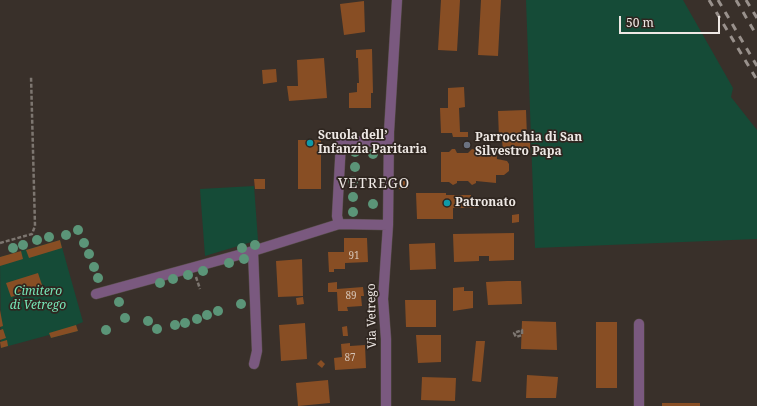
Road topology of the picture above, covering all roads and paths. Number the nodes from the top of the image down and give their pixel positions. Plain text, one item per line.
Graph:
1 (397, 0) edge
2 (31, 76) dead end
3 (389, 141) junction
4 (339, 224) junction
5 (388, 225) junction
6 (0, 243) edge
7 (253, 250) junction
8 (96, 294) dead end
9 (638, 324) dead end
10 (254, 364) dead end
11 (386, 406) edge
12 (639, 406) edge

1 - 3 street, Via Vetrego
2 - 6 path
3 - 4 street
3 - 5 street, Via Vetrego
4 - 5 street
4 - 7 street
5 - 11 street, Via Vetrego
7 - 8 street
7 - 10 street
9 - 12 street

